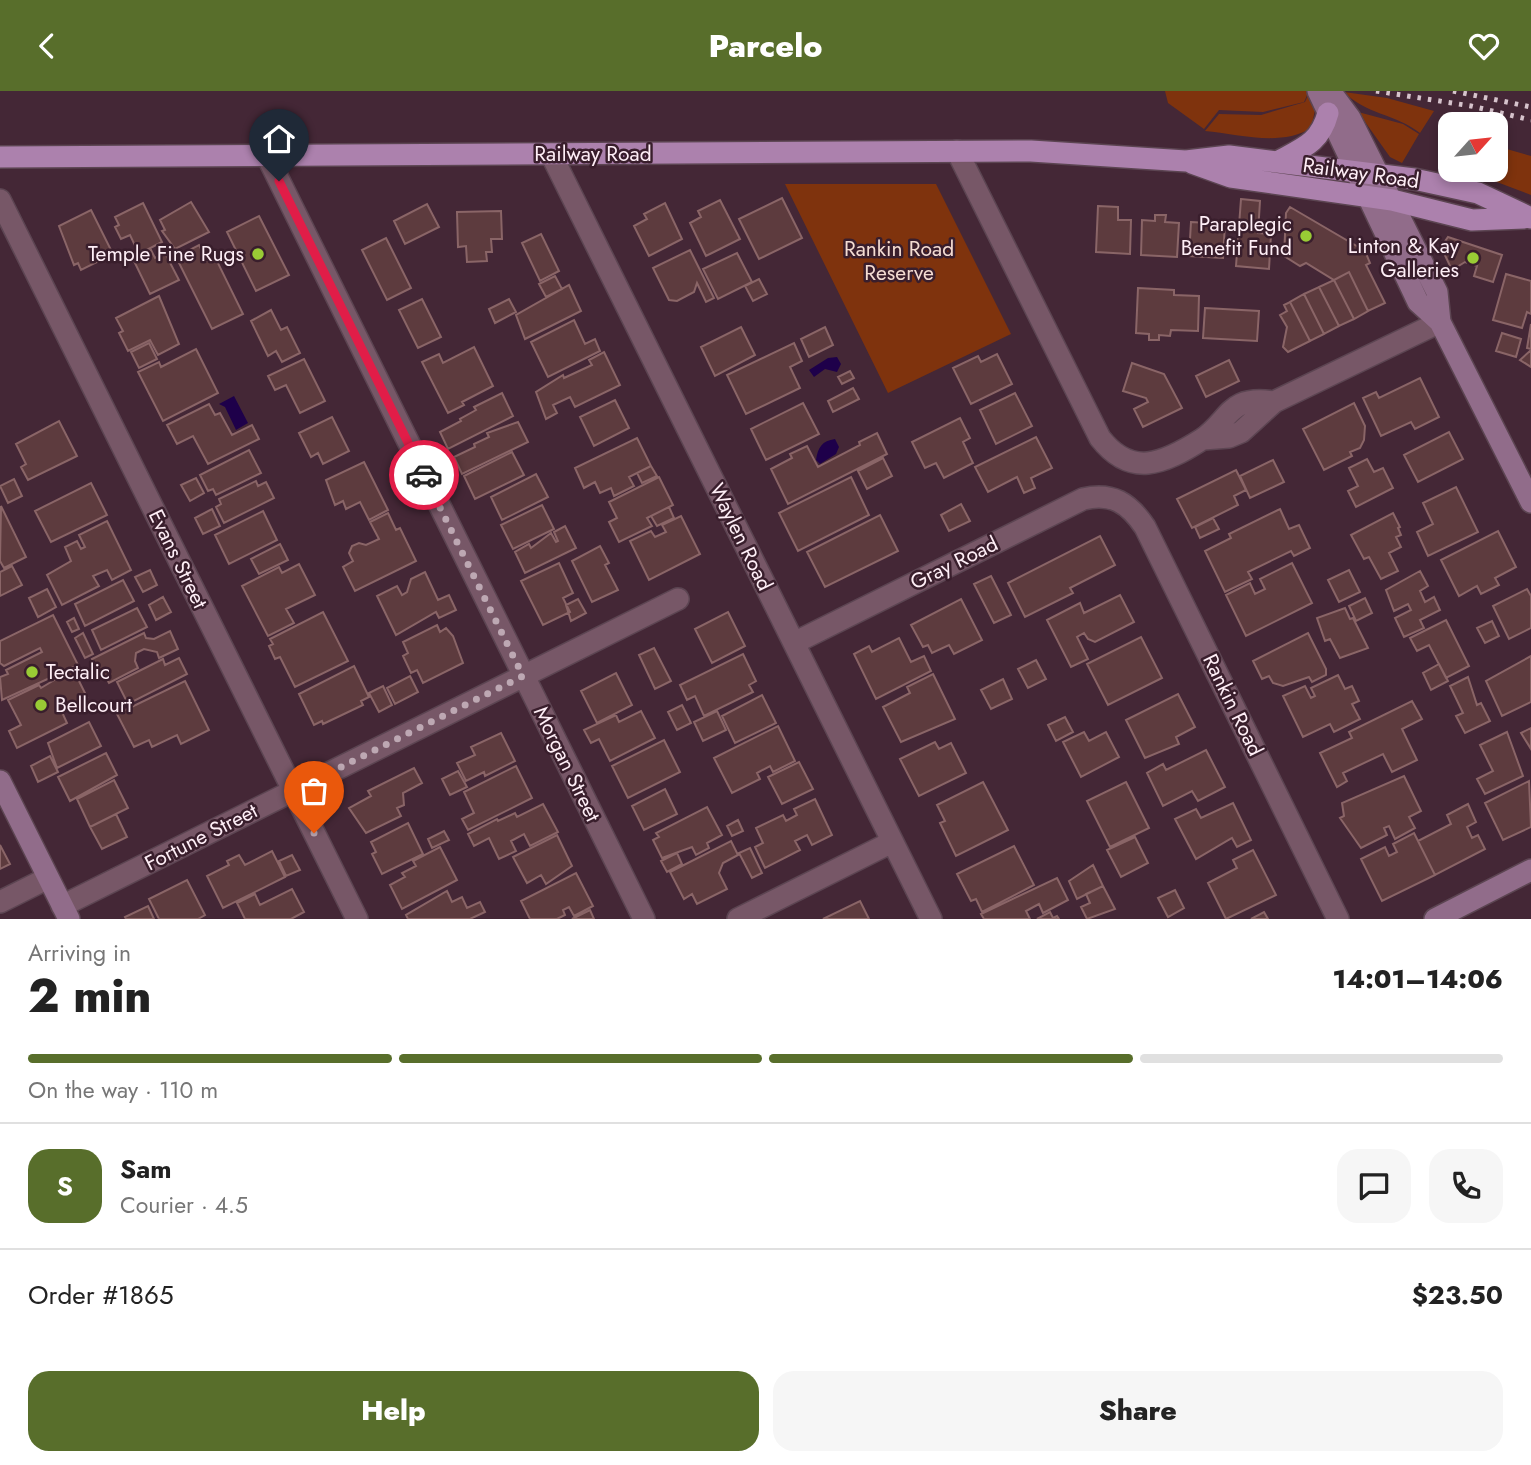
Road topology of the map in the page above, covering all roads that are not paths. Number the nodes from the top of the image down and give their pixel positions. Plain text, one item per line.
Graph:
1 (1318, 91) edge
2 (1330, 91) edge
3 (1328, 113) junction
4 (957, 151) junction
5 (551, 154) junction
6 (267, 156) junction
7 (0, 157) edge
8 (1186, 161) junction
9 (1277, 162) junction
10 (1354, 171) junction
11 (1378, 174) junction
12 (1367, 197) junction
13 (0, 200) edge
14 (1392, 200) junction
15 (1530, 218) edge
16 (1440, 321) junction
17 (1117, 499) joint
18 (1531, 502) edge
19 (678, 599) dead end
20 (794, 643) junction
21 (523, 676) junction
22 (0, 781) edge
23 (293, 791) junction
24 (892, 842) junction
25 (1531, 870) edge
26 (48, 878) junction
27 (0, 902) edge
28 (65, 912) edge
29 (1437, 918) edge
30 (356, 919) edge
31 (643, 919) edge
32 (738, 919) edge
33 (931, 919) edge
34 (1338, 919) edge

1 - 3 main road
2 - 11 main road
3 - 9 main road
3 - 10 main road
4 - 5 main road, Railway Road
4 - 8 main road, Railway Road
4 - 16 street
5 - 6 main road, Railway Road
5 - 20 street, Waylen Road
6 - 7 main road, Railway Road
6 - 21 street, Morgan Street
8 - 9 main road, Railway Road
8 - 12 main road, Railway Road
9 - 10 main road, Railway Road
10 - 11 main road, Railway Road
10 - 12 main road
11 - 14 main road
11 - 15 main road, Railway Road
12 - 14 main road, Railway Road
12 - 16 main road
13 - 23 street, Evans Street
14 - 15 main road, Railway Road
14 - 16 main road
16 - 18 main road
17 - 20 street, Gray Road
17 - 34 street, Rankin Road
19 - 21 street, Fortune Street
20 - 24 street, Waylen Road
21 - 23 street, Fortune Street
21 - 31 street, Morgan Street
22 - 26 main road
23 - 28 street, Fortune Street
23 - 30 street, Evans Street
24 - 32 street
24 - 33 street, Waylen Road
25 - 29 main road
26 - 27 street
26 - 28 main road

